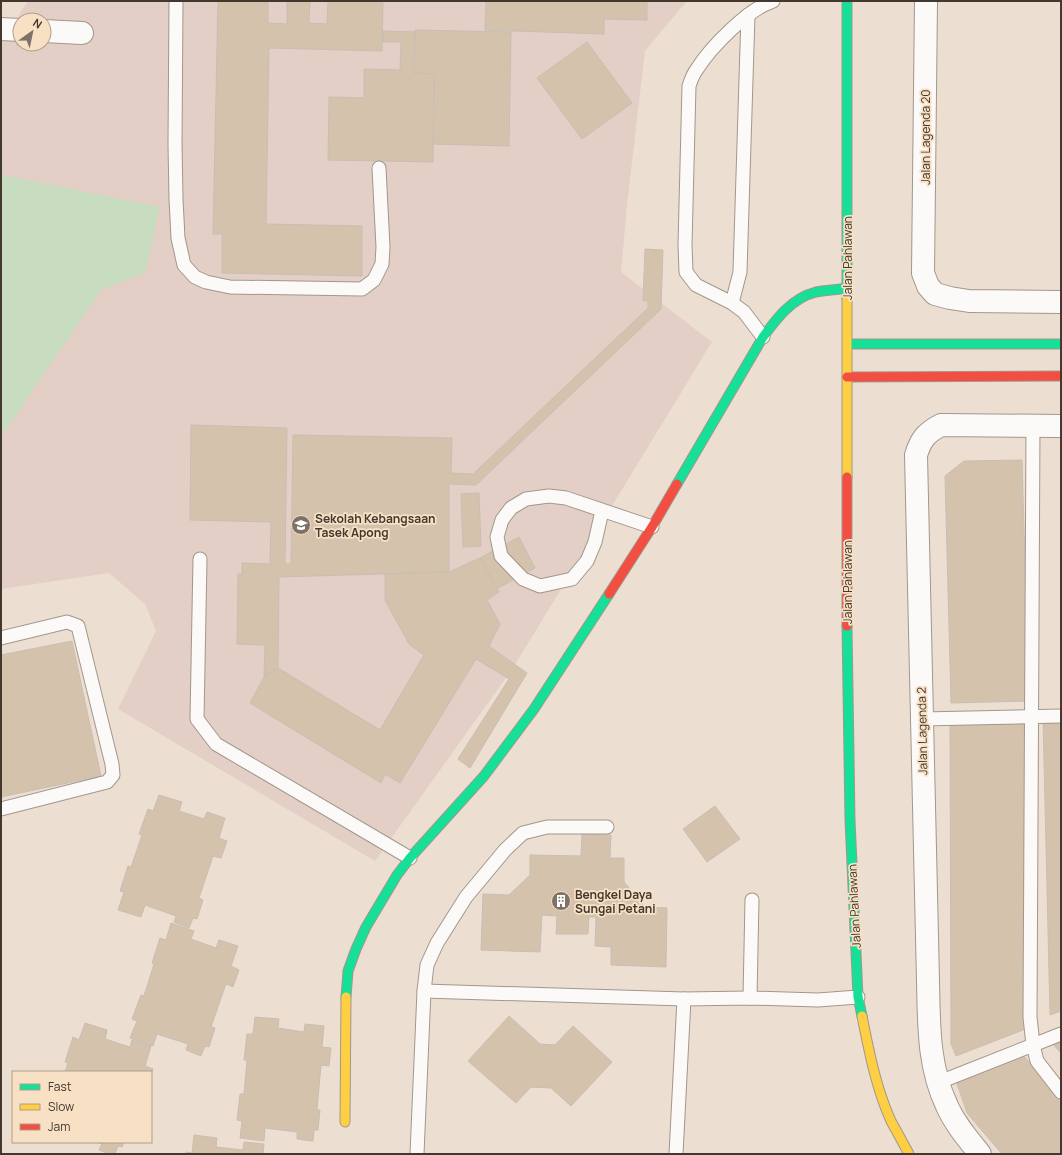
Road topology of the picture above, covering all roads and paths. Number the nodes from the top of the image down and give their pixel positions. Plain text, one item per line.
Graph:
1 (176, 1) edge
2 (773, 1) edge
3 (847, 1) edge
4 (926, 1) edge
5 (748, 15) junction
6 (1, 29) edge
7 (12, 30) edge
8 (52, 31) edge
9 (82, 33) dead end
10 (379, 168) dead end
11 (847, 288) junction
12 (1061, 302) edge
13 (732, 303) junction
14 (763, 337) junction
15 (848, 344) junction
16 (1061, 344) edge
17 (1061, 376) edge
18 (847, 377) junction
19 (1032, 425) junction
20 (1060, 426) edge
21 (602, 511) junction
22 (652, 527) junction
23 (200, 559) dead end
24 (1, 638) edge
25 (1061, 716) edge
26 (1031, 718) junction
27 (922, 719) junction
28 (1, 809) edge
29 (607, 827) dead end
30 (410, 858) junction
31 (752, 900) dead end
32 (424, 991) junction
33 (858, 997) junction
34 (750, 998) junction
35 (684, 999) junction
36 (1061, 1034) edge
37 (1033, 1045) junction
38 (937, 1083) junction
39 (1061, 1092) edge
40 (345, 1122) dead end
41 (417, 1154) edge
42 (676, 1154) edge
43 (909, 1154) edge
44 (980, 1154) edge

1 - 10 lane
2 - 5 lane
3 - 11 street, Jalan Pahlawan
4 - 12 street, Jalan Lagenda 20
5 - 13 lane
5 - 13 lane
6 - 7 street
8 - 9 street
11 - 14 street
11 - 15 street, Jalan Pahlawan
13 - 14 lane
14 - 22 street
15 - 16 street
15 - 18 street, Jalan Pahlawan
17 - 18 street
18 - 33 street, Jalan Pahlawan
19 - 20 street, Jalan Lagenda 2
19 - 26 lane
19 - 27 street, Jalan Lagenda 2
21 - 21 lane
21 - 22 lane
22 - 30 street
23 - 30 lane
24 - 28 lane
25 - 26 lane
26 - 27 lane
26 - 37 lane
27 - 38 street, Jalan Lagenda 2
29 - 32 lane
30 - 40 street
31 - 34 lane
32 - 35 lane
32 - 41 lane
33 - 34 lane
33 - 43 street, Jalan Pahlawan
34 - 35 lane
35 - 42 lane
36 - 37 lane
37 - 38 lane
37 - 39 lane
38 - 44 street, Jalan Lagenda 2

